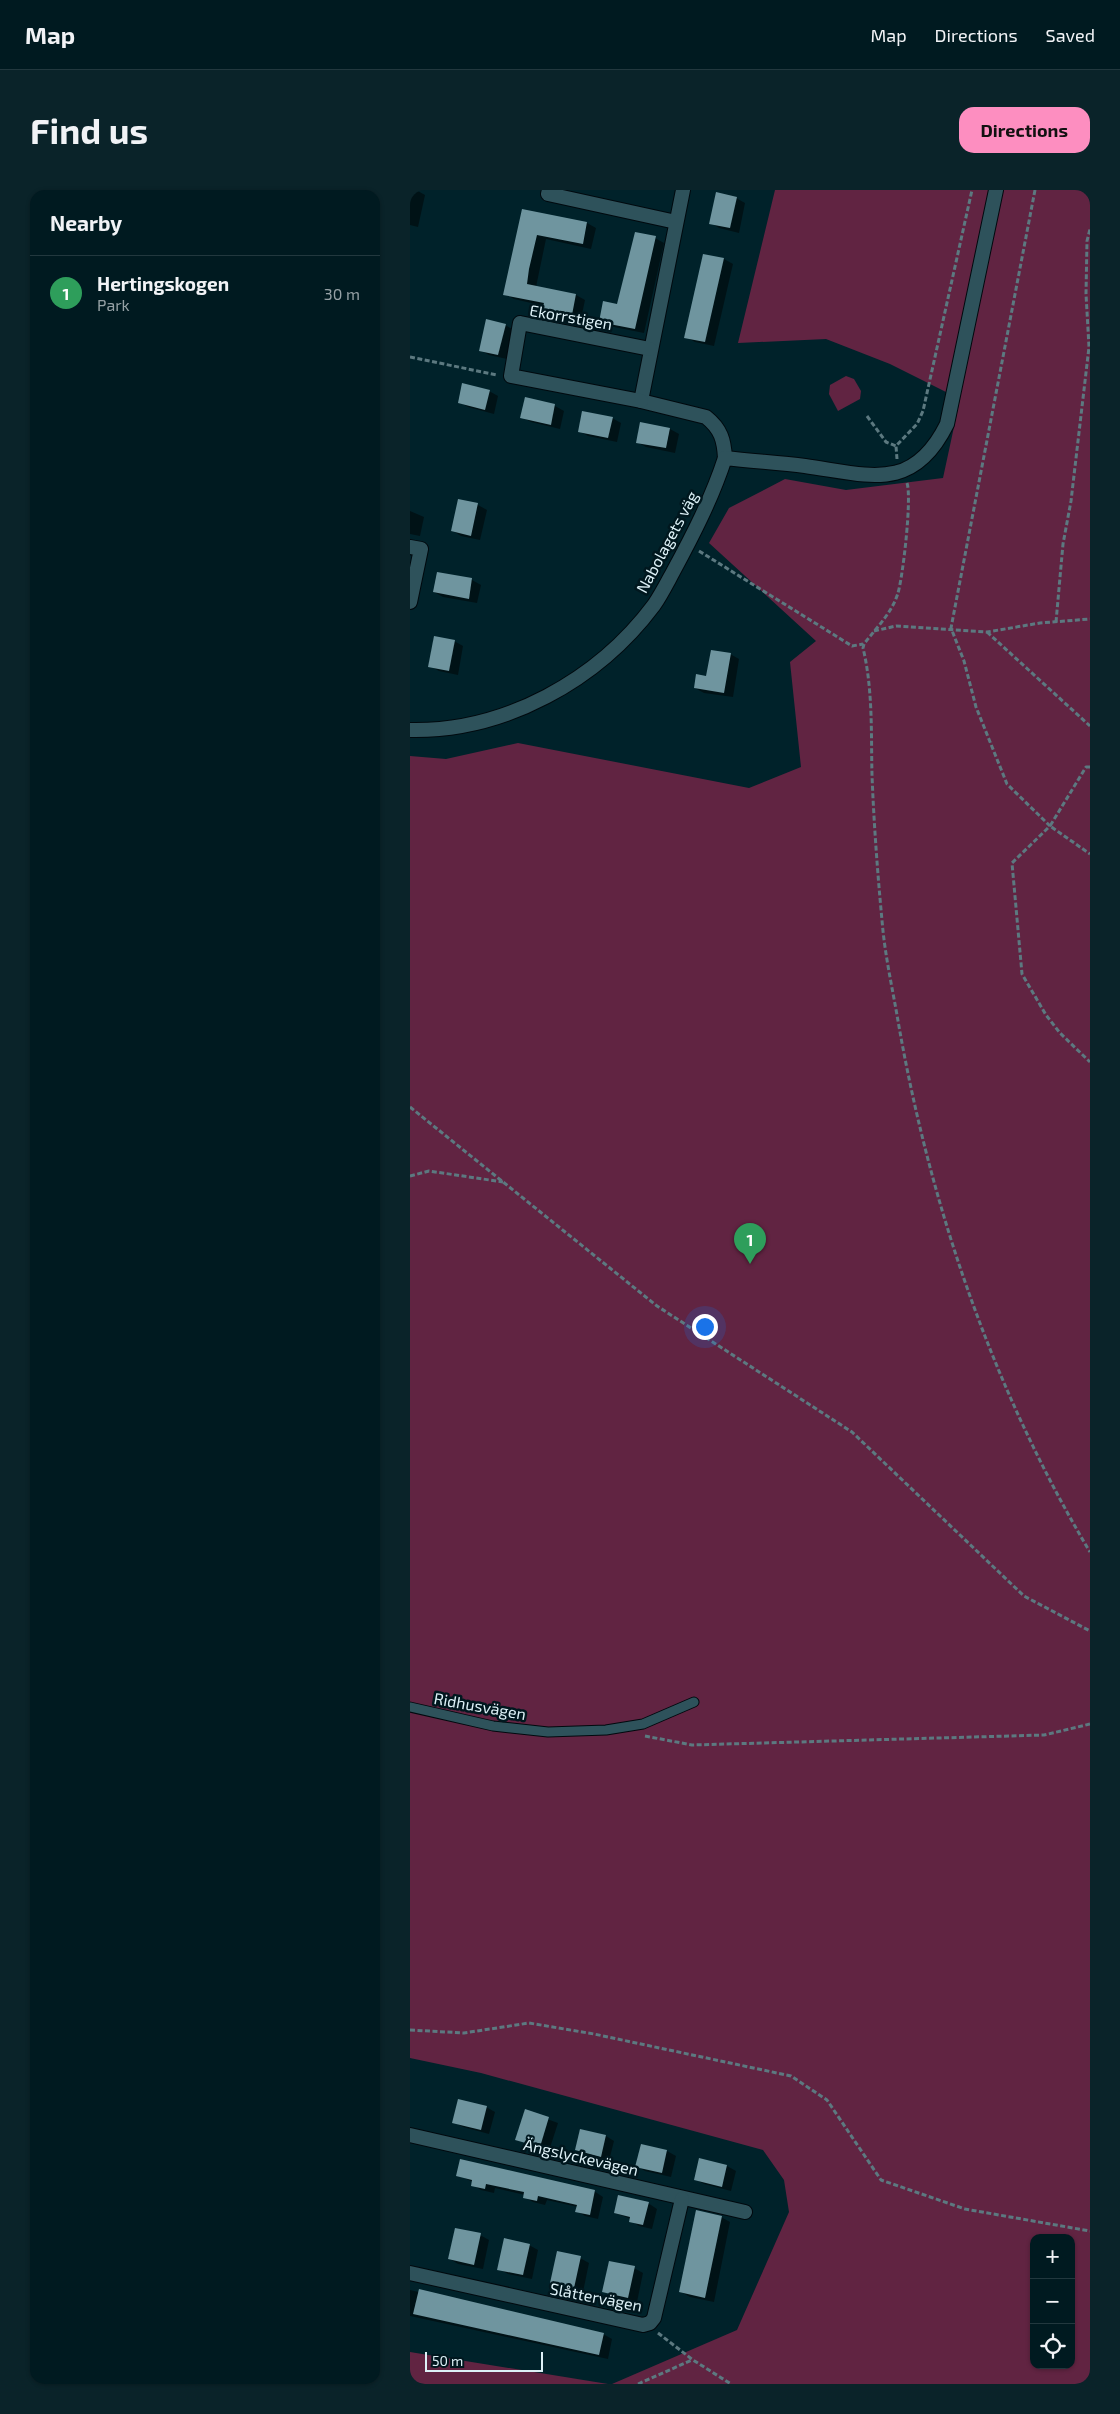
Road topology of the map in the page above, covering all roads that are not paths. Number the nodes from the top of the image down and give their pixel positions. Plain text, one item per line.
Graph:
1 (549, 190) edge
2 (683, 190) edge
3 (996, 190) edge
4 (676, 222) junction
5 (650, 349) junction
6 (641, 401) junction
7 (725, 458) junction
8 (410, 547) edge
9 (410, 602) edge
10 (410, 730) edge
11 (694, 1702) dead end
12 (410, 1707) edge
13 (410, 2135) edge
14 (682, 2199) junction
15 (745, 2212) dead end
16 (410, 2274) edge

1 - 4 street
2 - 4 street
3 - 7 street
4 - 5 street
5 - 6 street
5 - 6 street, Ekorrstigen
6 - 7 street
7 - 10 street, Nabolagets väg
8 - 9 street
11 - 12 lane, Ridhusvägen
13 - 14 street, Ängslyckevägen
14 - 15 street, Ängslyckevägen
14 - 16 street, Slåttervägen

